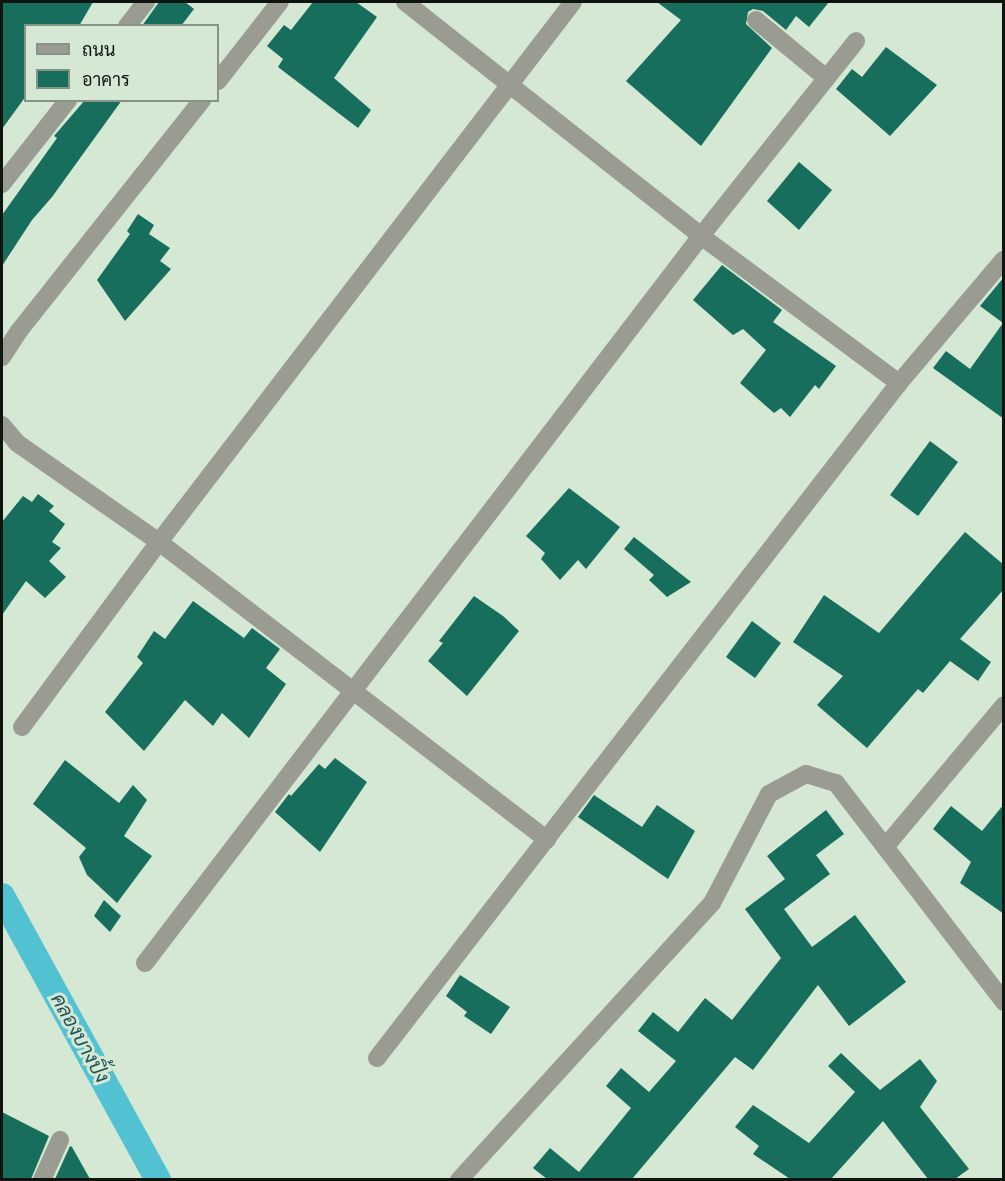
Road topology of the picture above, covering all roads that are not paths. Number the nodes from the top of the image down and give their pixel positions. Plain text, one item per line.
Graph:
1 (146, 2) edge
2 (280, 2) edge
3 (405, 2) edge
4 (573, 2) edge
5 (756, 20) dead end
6 (129, 24) edge
7 (855, 41) dead end
8 (826, 78) junction
9 (219, 80) edge
10 (510, 84) junction
11 (66, 102) edge
12 (200, 102) edge
13 (2, 184) edge
14 (701, 236) junction
15 (1004, 259) edge
16 (2, 357) edge
17 (899, 383) junction
18 (2, 425) edge
19 (159, 542) junction
20 (351, 691) junction
21 (1004, 705) edge
22 (22, 727) dead end
23 (547, 840) junction
24 (885, 847) junction
25 (145, 963) dead end
26 (1004, 1002) edge
27 (377, 1058) dead end
28 (60, 1140) dead end
29 (42, 1179) edge
30 (459, 1179) edge

1 - 6 street
2 - 9 street
3 - 10 street
4 - 10 street
5 - 8 street
7 - 8 street
8 - 14 street
10 - 14 street
10 - 19 street
11 - 13 street
12 - 16 street
14 - 17 street
14 - 20 street
15 - 17 street
17 - 23 street
18 - 19 street
19 - 20 street
19 - 22 street
20 - 23 street
20 - 25 street
21 - 24 street
23 - 27 street
24 - 26 street
24 - 30 street
28 - 29 street

